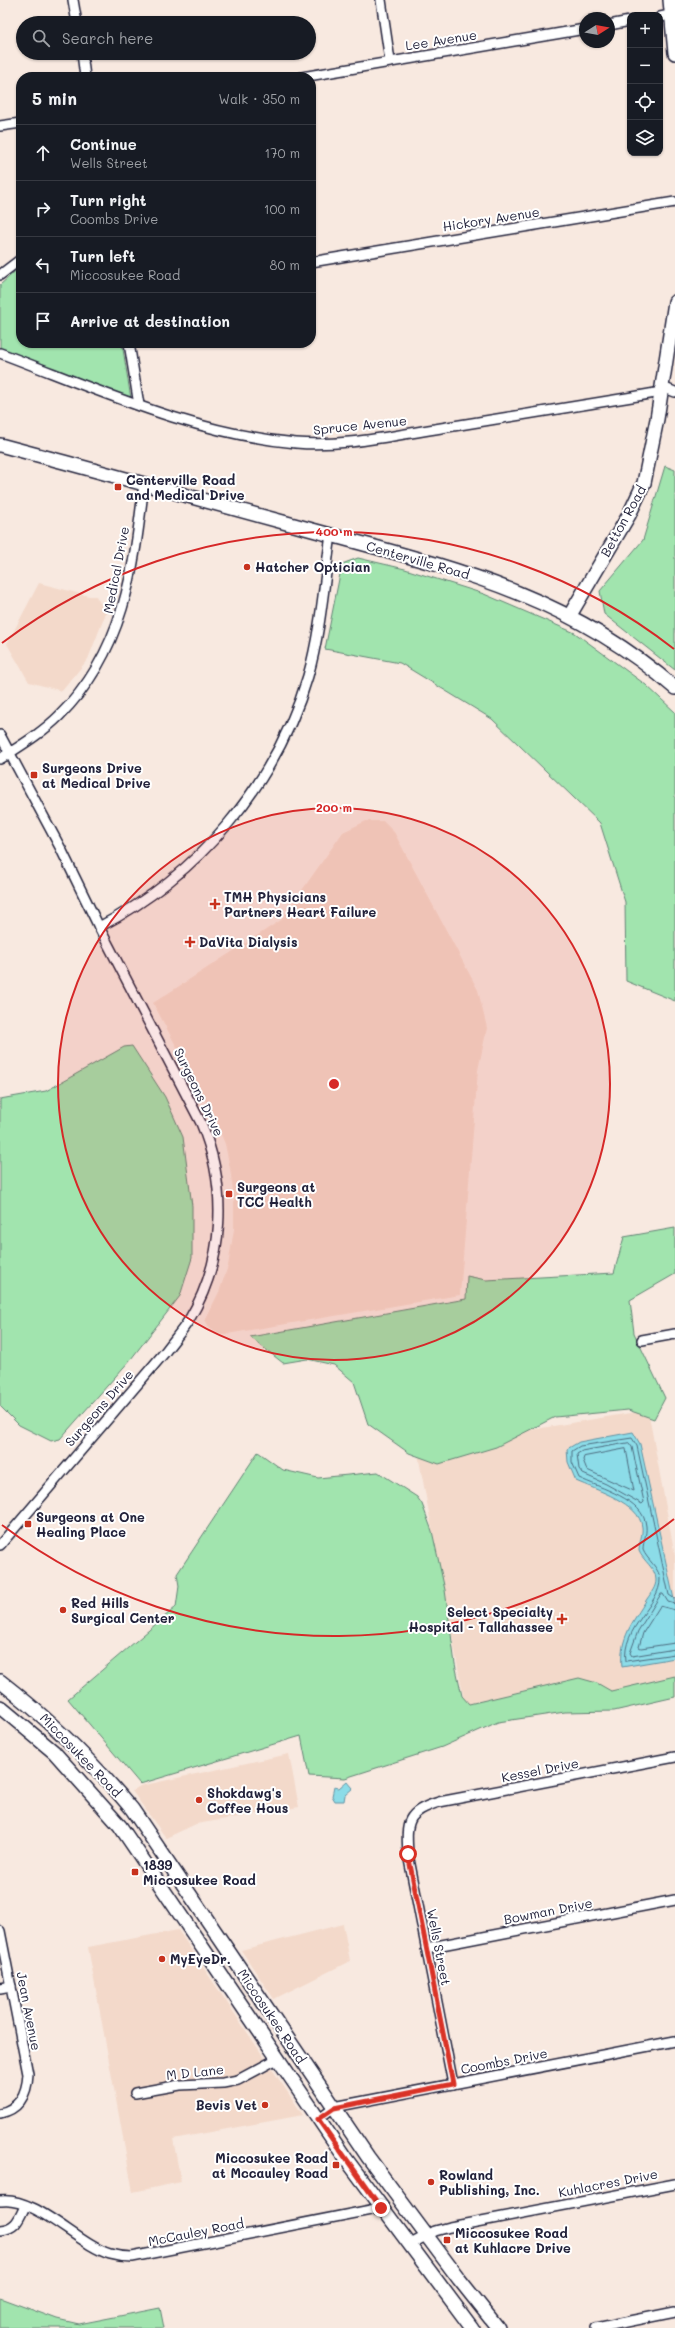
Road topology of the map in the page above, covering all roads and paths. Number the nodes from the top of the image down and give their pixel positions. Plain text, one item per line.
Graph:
1 (73, 0) edge
2 (381, 0) edge
3 (670, 0) edge
4 (669, 15) edge
5 (76, 16) edge
6 (627, 22) edge
7 (615, 24) edge
8 (579, 30) edge
9 (675, 53) edge
10 (83, 60) edge
11 (390, 61) junction
12 (85, 72) edge
13 (316, 74) edge
14 (16, 124) edge
15 (0, 126) edge
16 (675, 202) edge
17 (316, 261) edge
18 (16, 263) edge
19 (0, 275) edge
20 (675, 302) edge
21 (130, 348) edge
22 (0, 353) edge
23 (662, 390) junction
24 (675, 392) edge
25 (139, 405) junction
26 (0, 445) edge
27 (144, 483) junction
28 (331, 535) junction
29 (570, 615) junction
30 (675, 688) edge
31 (0, 735) edge
32 (9, 753) junction
33 (0, 759) edge
34 (99, 927) junction
35 (675, 1334) edge
36 (642, 1340) dead end
37 (0, 1544) edge
38 (0, 1681) edge
39 (0, 1707) edge
40 (675, 1757) edge
41 (413, 1816) joint
42 (147, 1829) junction
43 (130, 1839) junction
44 (675, 1900) edge
45 (0, 1931) edge
46 (426, 1948) junction
47 (11, 1986) junction
48 (0, 1988) edge
49 (675, 2041) edge
50 (277, 2059) junction
51 (453, 2084) junction
52 (135, 2093) dead end
53 (334, 2108) junction
54 (0, 2113) edge
55 (318, 2119) junction
56 (675, 2184) edge
57 (0, 2201) edge
58 (25, 2206) junction
59 (381, 2208) junction
60 (0, 2230) edge
61 (426, 2235) junction
62 (409, 2245) junction
63 (675, 2312) edge
64 (608, 2327) edge
65 (472, 2328) edge
66 (498, 2328) edge
67 (596, 2328) edge

1 - 5 street
2 - 11 street
3 - 4 street
4 - 9 street
6 - 7 street
8 - 11 street, Lee Avenue
10 - 12 street
11 - 13 street, Lee Avenue
14 - 15 street
16 - 17 street, Hickory Avenue
18 - 19 street
20 - 23 street, Betton Road
21 - 25 street
22 - 25 street, Spruce Avenue
23 - 24 street
23 - 25 street, Spruce Avenue
23 - 29 street, Betton Road
26 - 27 street, Centerville Road
27 - 28 street, Centerville Road
27 - 32 street, Medical Drive
28 - 29 street, Centerville Road
28 - 34 street
29 - 30 street, Centerville Road
31 - 32 street, Surgeons Drive
32 - 33 street, Medical Drive
32 - 34 street, Surgeons Drive
34 - 37 street, Surgeons Drive
35 - 36 street
38 - 42 street, Miccosukee Road
39 - 43 street, Miccosukee Road
40 - 41 street, Kessel Drive
41 - 46 street, Wells Street
42 - 43 street
42 - 53 street, Miccosukee Road
43 - 50 street, Miccosukee Road
44 - 46 street, Bowman Drive
45 - 47 street, Jean Avenue
46 - 51 street, Wells Street
47 - 48 street
47 - 54 street, Jean Avenue
49 - 51 street, Coombs Drive
50 - 52 street, M D Lane
50 - 55 street, Miccosukee Road
51 - 53 street, Coombs Drive
53 - 55 street, Coombs Drive
53 - 61 street, Miccosukee Road
55 - 59 street, Miccosukee Road
56 - 61 street, Kuhlacres Drive
57 - 58 street, McCauley Road
58 - 59 street, McCauley Road
58 - 60 street
59 - 62 street, Miccosukee Road
61 - 62 street, Kuhlacres Drive
61 - 66 street, Miccosukee Road
62 - 65 street, Miccosukee Road
63 - 64 street
64 - 67 street

